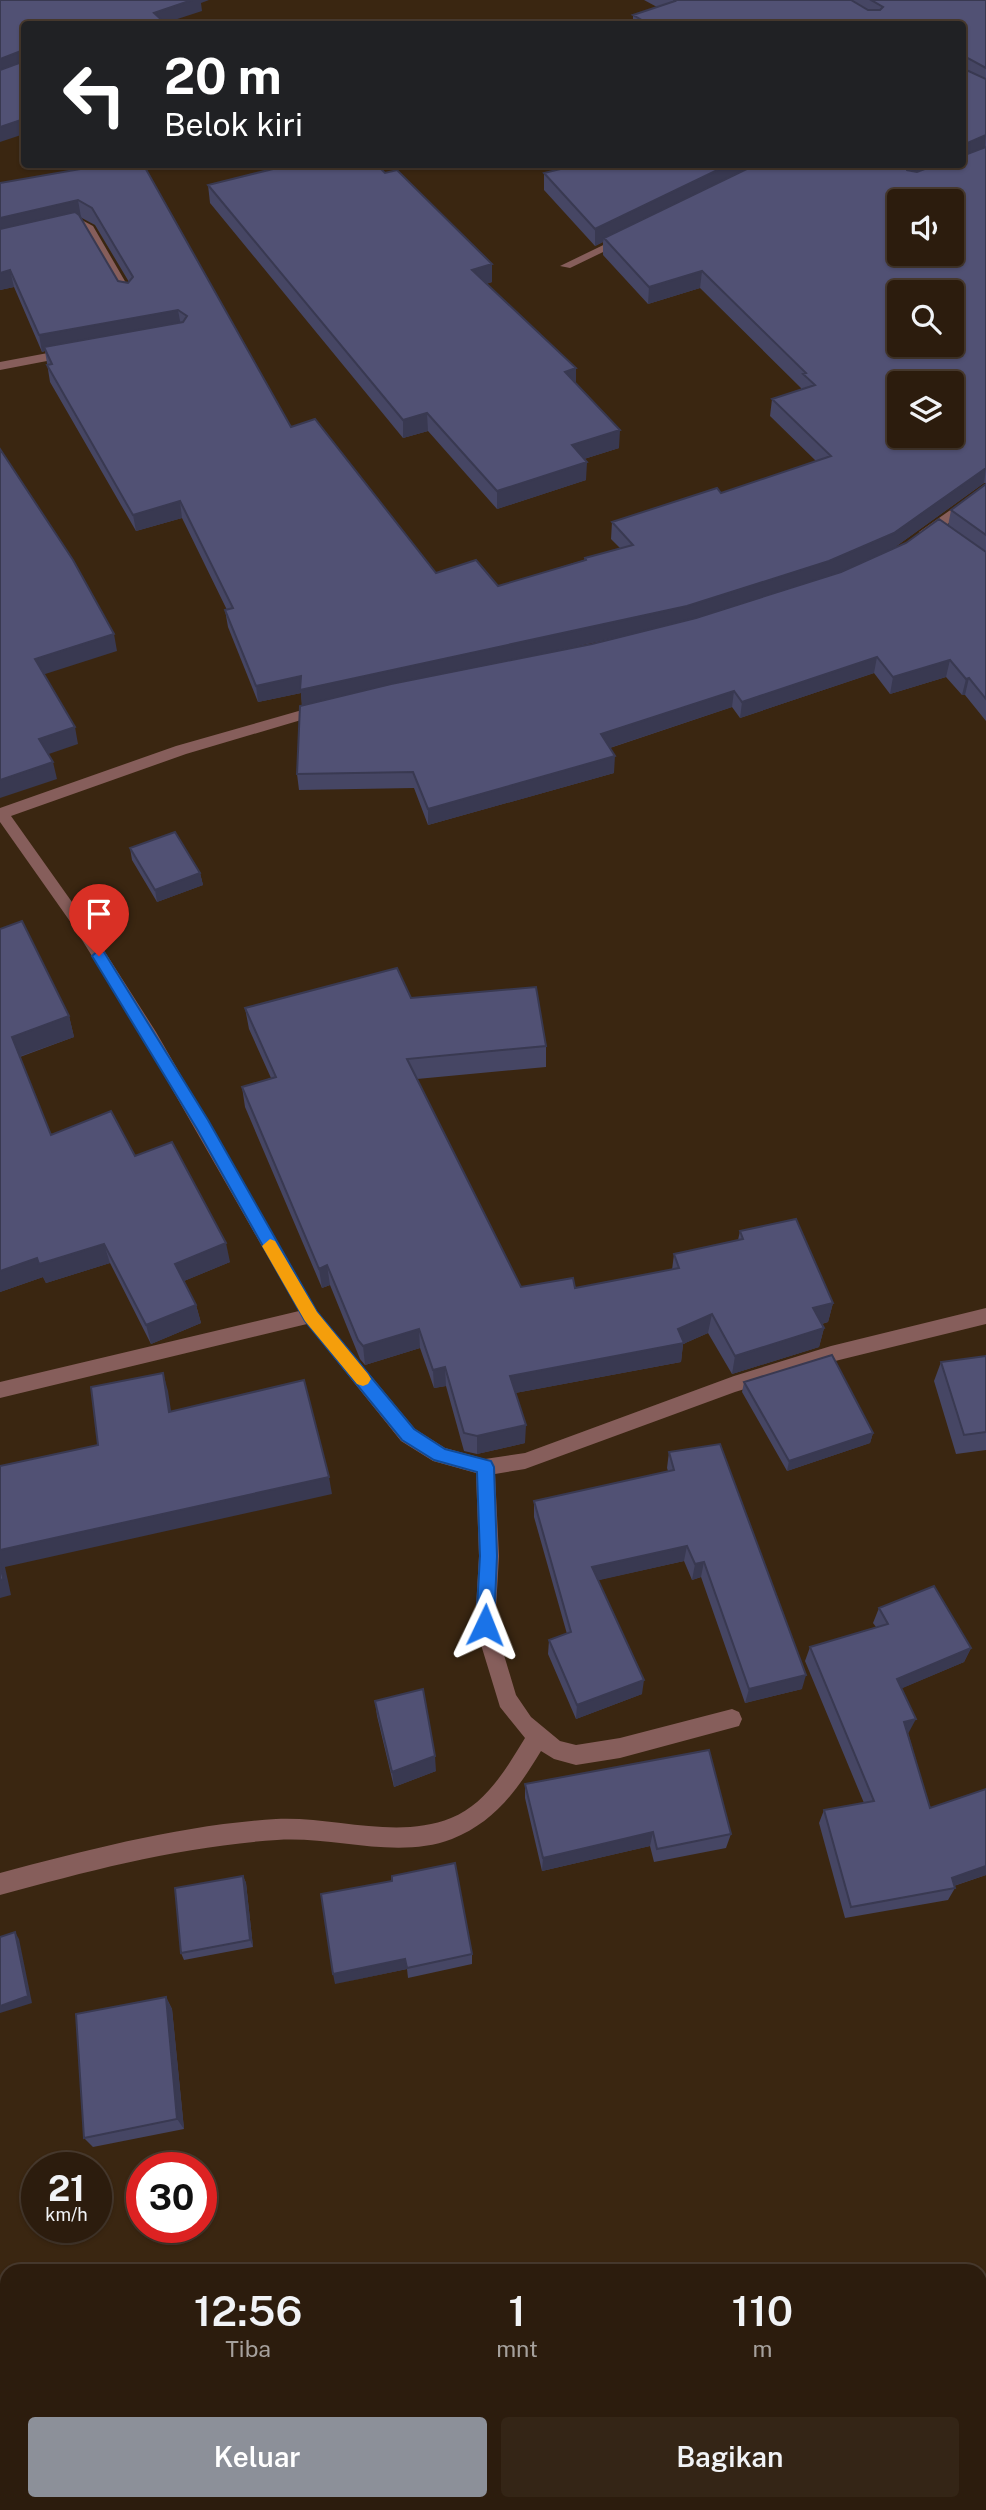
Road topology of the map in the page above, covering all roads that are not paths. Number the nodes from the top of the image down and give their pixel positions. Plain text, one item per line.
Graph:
1 (48, 229) edge
2 (640, 230) edge
3 (566, 265) dead end
4 (127, 295) edge
5 (89, 350) edge
6 (0, 366) edge
7 (986, 489) edge
8 (916, 541) edge
9 (344, 704) edge
10 (1, 814) edge
11 (986, 1316) edge
12 (311, 1317) junction
13 (0, 1390) edge
14 (485, 1467) junction
15 (732, 1719) dead end
16 (538, 1736) junction
17 (0, 1884) edge

1 - 4 street
2 - 3 street
5 - 6 street
7 - 8 street
9 - 10 street
10 - 12 street
11 - 14 street
12 - 13 street
12 - 14 street
14 - 16 street
15 - 16 street
16 - 17 street

